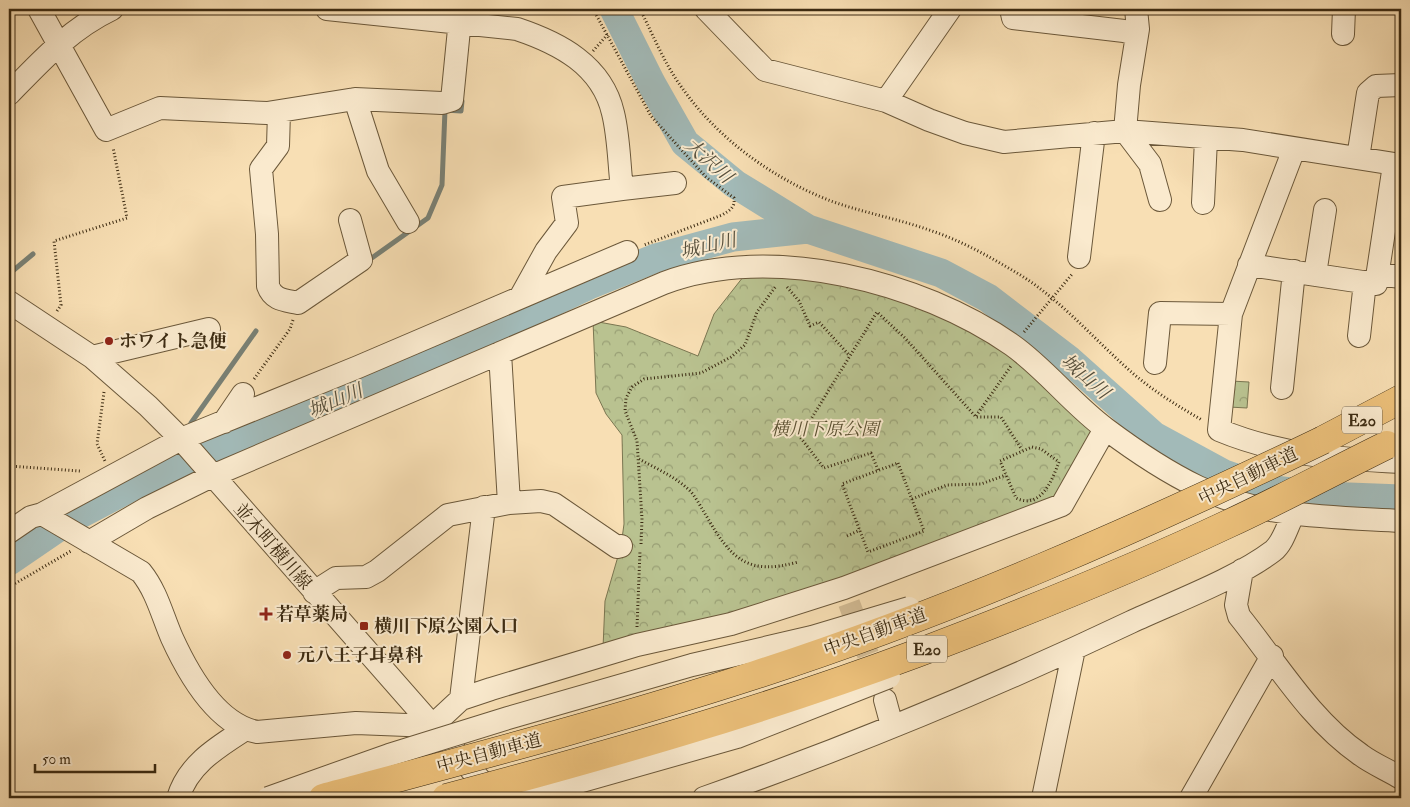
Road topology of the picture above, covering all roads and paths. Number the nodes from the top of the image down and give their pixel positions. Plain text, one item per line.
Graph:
1 (39, 9) edge
2 (112, 9) edge
3 (327, 9) edge
4 (592, 9) edge
5 (640, 9) edge
6 (706, 9) edge
7 (950, 9) edge
8 (1011, 9) edge
9 (1136, 9) edge
10 (1344, 9) edge
11 (461, 15) edge
12 (1343, 34) dead end
13 (1137, 35) junction
14 (57, 44) junction
15 (1401, 85) edge
16 (9, 94) edge
17 (354, 99) junction
18 (886, 101) junction
19 (278, 112) junction
20 (106, 130) junction
21 (1125, 131) junction
22 (1094, 133) junction
23 (1206, 139) junction
24 (1294, 149) junction
25 (1358, 158) junction
26 (1398, 165) edge
27 (675, 183) dead end
28 (622, 188) junction
29 (1160, 200) dead end
30 (1203, 203) dead end
31 (1324, 210) dead end
32 (350, 220) dead end
33 (408, 222) dead end
34 (627, 252) joint
35 (1079, 257) joint
36 (1249, 265) junction
37 (1305, 273) junction
38 (1401, 277) edge
39 (1372, 278) junction
40 (781, 281) dead end
41 (794, 293) dead end
42 (521, 296) junction
43 (1054, 298) junction
44 (9, 302) edge
45 (298, 303) junction
46 (1231, 314) junction
47 (47, 326) junction
48 (209, 329) dead end
49 (1359, 336) dead end
50 (1018, 339) dead end
51 (500, 353) junction
52 (850, 356) junction
53 (92, 357) junction
54 (1155, 363) dead end
55 (1019, 368) dead end
56 (110, 374) junction
57 (1282, 388) dead end
58 (243, 394) joint
59 (1401, 399) edge
60 (976, 416) junction
61 (224, 422) junction
62 (1105, 428) junction
63 (1220, 430) junction
64 (183, 442) junction
65 (1397, 448) edge
66 (1022, 450) junction
67 (639, 459) junction
68 (9, 466) edge
69 (878, 470) junction
70 (81, 471) dead end
71 (211, 474) junction
72 (111, 475) junction
73 (1006, 475) junction
74 (912, 499) junction
75 (509, 502) junction
76 (484, 507) junction
77 (1293, 515) junction
78 (45, 516) junction
79 (1401, 521) edge
80 (860, 530) junction
81 (9, 532) edge
82 (848, 536) dead end
83 (84, 540) junction
84 (621, 546) dead end
85 (798, 562) dead end
86 (1242, 570) junction
87 (1026, 574) junction
88 (9, 587) edge
89 (314, 592) junction
90 (1067, 594) junction
91 (637, 645) junction
92 (1074, 649) junction
93 (1272, 656) junction
94 (461, 699) junction
95 (885, 700) tunnel mouth
96 (432, 726) junction
97 (892, 726) junction
98 (244, 730) junction
99 (1401, 778) edge
100 (178, 798) edge
101 (268, 798) edge
102 (323, 798) edge
103 (446, 798) edge
104 (496, 798) edge
105 (522, 798) edge
106 (704, 798) edge
107 (1043, 798) edge
108 (1191, 798) edge

1 - 14 street
2 - 14 street
3 - 11 street
4 - 34 path
5 - 43 path
6 - 18 street
7 - 18 street
8 - 13 street
9 - 13 street
10 - 12 street
11 - 17 street
11 - 28 street
13 - 21 street
14 - 16 street
14 - 20 street
15 - 25 street
17 - 19 street
17 - 33 street
18 - 22 street
19 - 20 street
19 - 45 street
20 - 47 path
21 - 22 street
21 - 23 street
21 - 29 street
22 - 35 street
23 - 24 street
23 - 30 street
24 - 25 street
24 - 36 street
25 - 26 street
26 - 39 street
27 - 28 street
28 - 42 street
31 - 37 street
32 - 45 street
34 - 42 street
35 - 43 path
36 - 37 street
36 - 46 street
37 - 39 street
37 - 57 street
38 - 39 street
39 - 49 street
40 - 67 path
41 - 52 path
42 - 61 street
43 - 50 path
43 - 63 path
44 - 47 street
45 - 58 path
46 - 54 street
46 - 63 street
47 - 53 street
48 - 53 street
51 - 62 street
51 - 71 street
51 - 75 street
52 - 60 path
52 - 69 path
53 - 56 street
55 - 60 path
56 - 64 street
56 - 72 path
58 - 61 street
59 - 87 highway, 中央自動車道 / E20, bridge
60 - 66 path
61 - 64 street
62 - 77 street
62 - 91 street
63 - 65 street
64 - 71 street, 並木町横川線
64 - 72 street
65 - 90 highway, 中央自動車道 / E20, bridge
66 - 73 path
66 - 73 path
67 - 85 path
67 - 91 path
68 - 70 path
69 - 74 path
69 - 80 path
71 - 83 street
71 - 89 street, 並木町横川線
72 - 78 street
73 - 74 path
74 - 80 path
75 - 76 street
75 - 84 street
76 - 89 street
76 - 94 street
77 - 79 street
77 - 86 street
78 - 81 street
78 - 83 street
80 - 82 path
83 - 88 path
83 - 98 street
86 - 92 street
86 - 93 street
87 - 101 street, bridge
87 - 102 highway, 中央自動車道 / E20, bridge
89 - 96 street, 並木町横川線
90 - 103 highway, 中央自動車道 / E20, bridge
90 - 105 street, bridge
91 - 94 street
92 - 97 street
92 - 107 street
93 - 99 street
93 - 108 street
94 - 96 street
95 - 97 street
96 - 98 street
96 - 104 street, 並木町横川線
97 - 106 street
98 - 100 street

